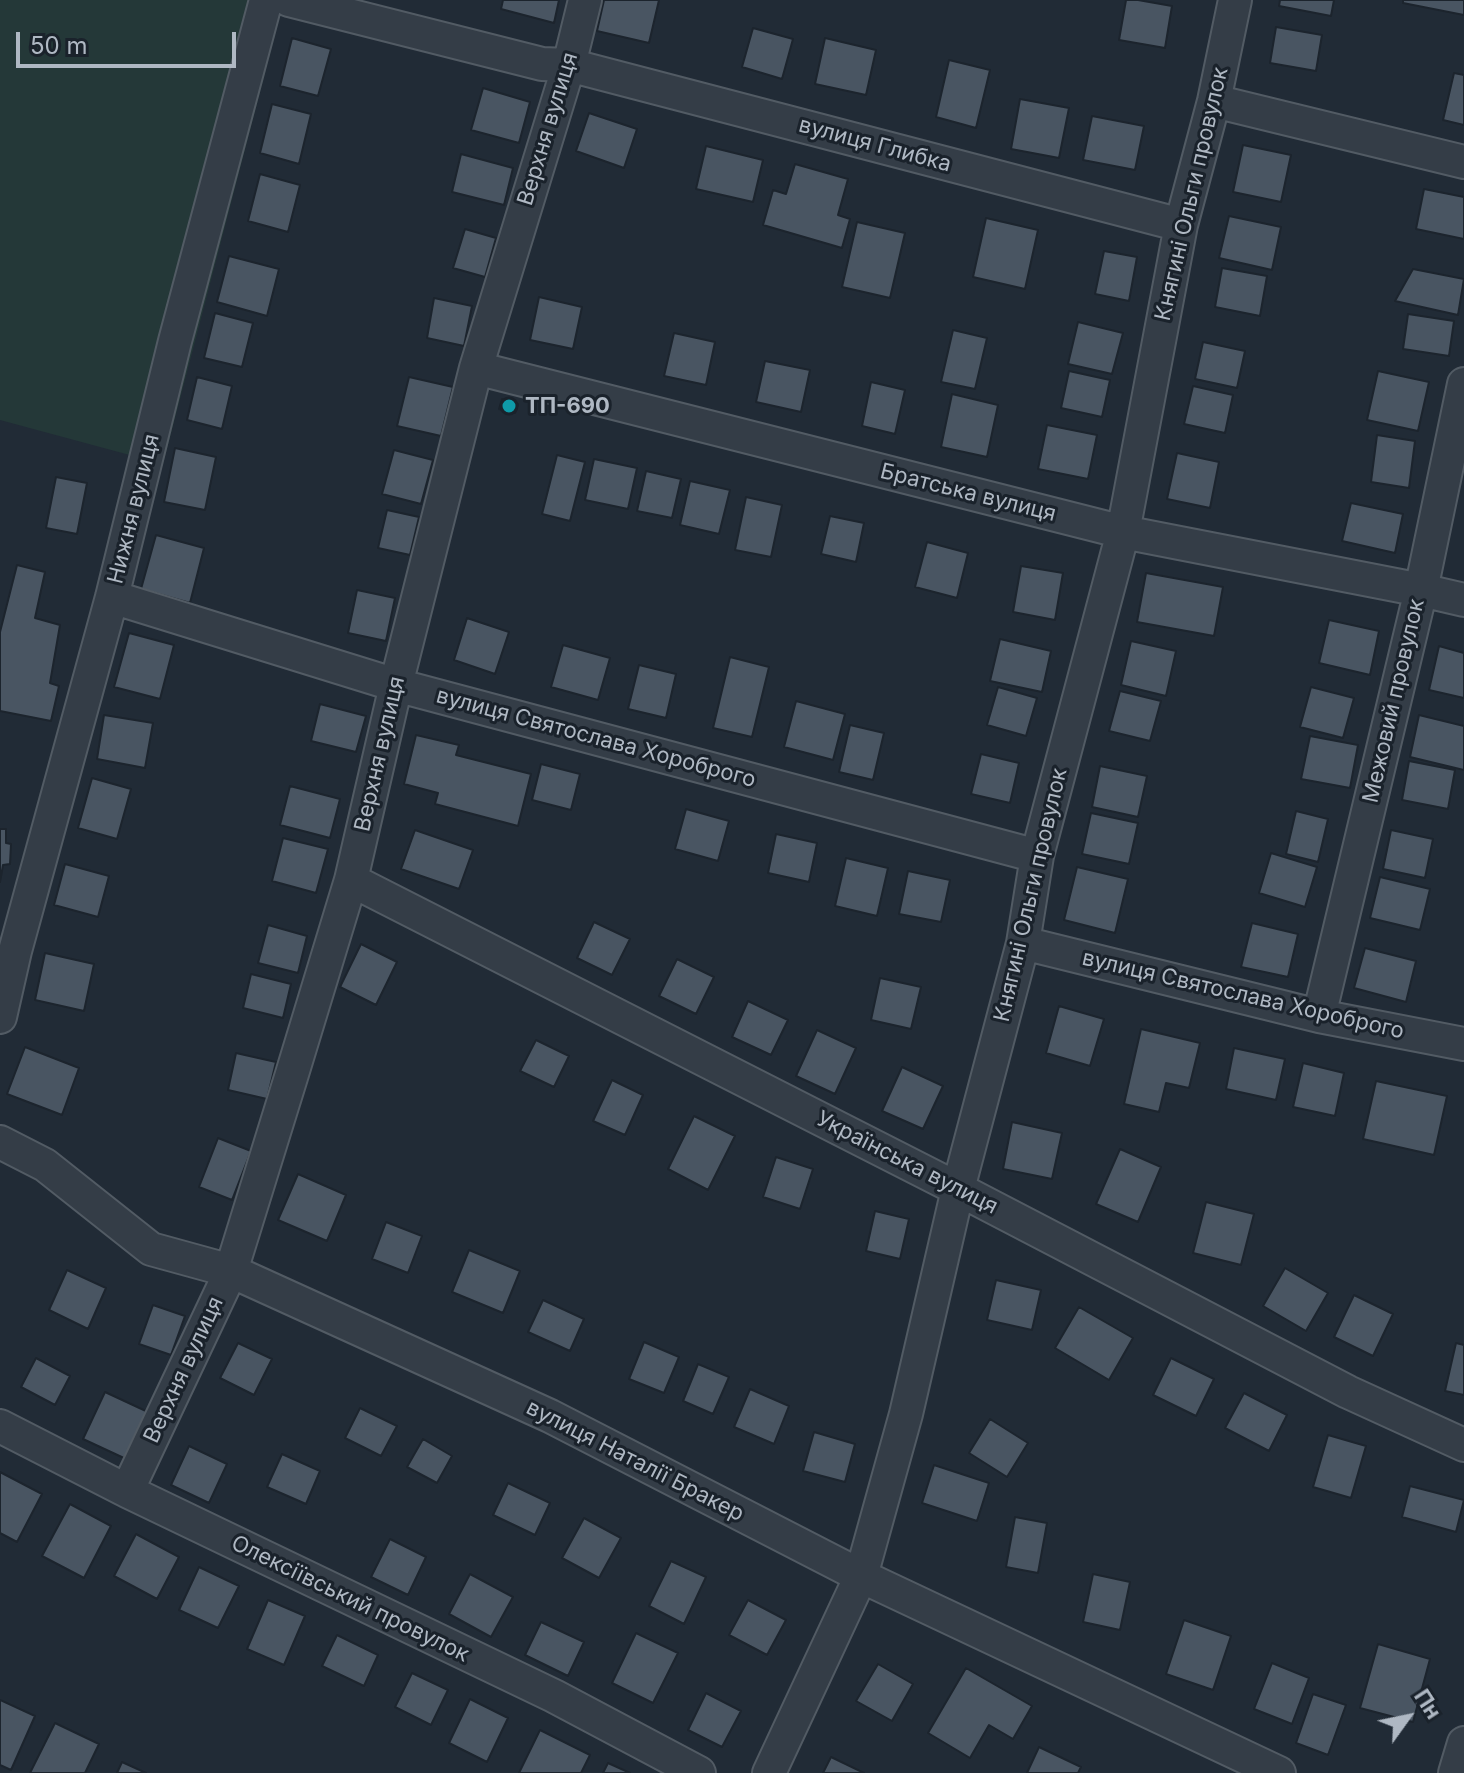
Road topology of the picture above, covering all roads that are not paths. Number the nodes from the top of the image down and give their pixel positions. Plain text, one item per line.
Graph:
1 (266, 0) edge
2 (289, 0) edge
3 (585, 0) edge
4 (1235, 0) edge
5 (569, 65) junction
6 (1214, 101) junction
7 (1464, 162) edge
8 (1181, 225) junction
9 (476, 368) junction
10 (1464, 384) edge
11 (1123, 532) junction
12 (1421, 590) junction
13 (112, 597) junction
14 (1464, 600) edge
15 (396, 685) junction
16 (1037, 856) junction
17 (351, 880) junction
18 (1023, 943) junction
19 (1319, 1016) junction
20 (0, 1017) edge
21 (1464, 1044) edge
22 (0, 1142) edge
23 (958, 1189) junction
24 (231, 1271) junction
25 (0, 1426) edge
26 (1464, 1445) edge
27 (127, 1491) junction
28 (861, 1576) junction
29 (1464, 1743) edge
30 (699, 1773) edge
31 (769, 1773) edge
32 (1279, 1773) edge
33 (1455, 1773) edge

1 - 13 street, Нижня вулиця
2 - 5 street, вулиця Глибка
3 - 5 street, Верхня вулиця
4 - 6 street, Княгині Ольги провулок
5 - 8 street, вулиця Глибка
5 - 9 street, Верхня вулиця
6 - 7 street
6 - 8 street, Княгині Ольги провулок
8 - 11 street, Княгині Ольги провулок
9 - 11 street, Братська вулиця
9 - 15 street, Верхня вулиця
10 - 12 street, Межовий провулок
11 - 12 street, Братська вулиця
11 - 16 street, Княгині Ольги провулок
12 - 14 street, Братська вулиця
12 - 19 street, Межовий провулок
13 - 15 street, вулиця Святослава Хороброго
13 - 20 street, Нижня вулиця
15 - 16 street, вулиця Святослава Хороброго
15 - 17 street, Верхня вулиця
16 - 18 street, Княгині Ольги провулок
17 - 23 street, Українська вулиця
17 - 24 street, Верхня вулиця
18 - 19 street, вулиця Святослава Хороброго
18 - 23 street, Княгині Ольги провулок
19 - 21 street, вулиця Святослава Хороброго
22 - 24 street, вулиця Наталії Бракер
23 - 26 street, Українська вулиця
23 - 28 street, Княгині Ольги провулок
24 - 27 street, Верхня вулиця
24 - 28 street, вулиця Наталії Бракер
25 - 27 street, Олексіївський провулок
27 - 30 street, Олексіївський провулок
28 - 31 street, Княгині Ольги провулок
28 - 32 street, вулиця Наталії Бракер
29 - 33 street

